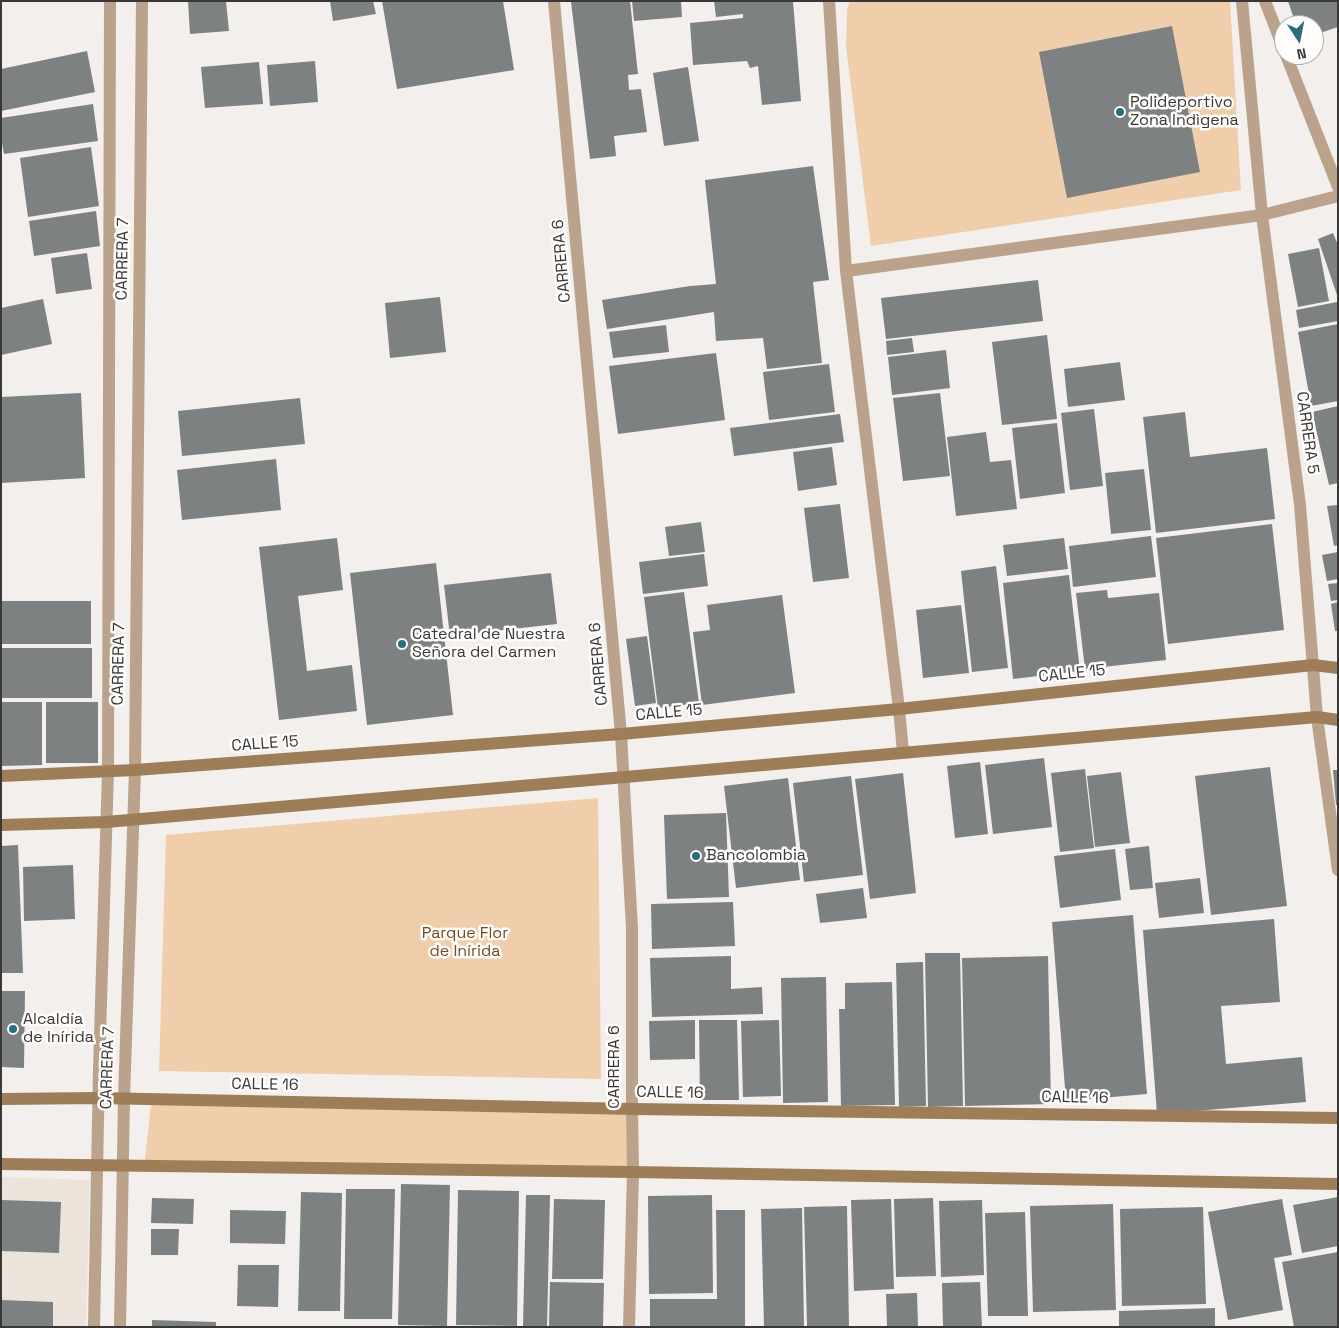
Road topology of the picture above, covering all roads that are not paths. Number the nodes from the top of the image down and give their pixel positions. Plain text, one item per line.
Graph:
1 (110, 1) edge
2 (142, 1) edge
3 (554, 1) edge
4 (829, 1) edge
5 (1242, 1) edge
6 (1265, 1) edge
7 (1274, 24) edge
8 (1290, 65) edge
9 (1338, 187) edge
10 (1338, 196) edge
11 (1262, 215) junction
12 (846, 271) junction
13 (1313, 665) junction
14 (1338, 668) edge
15 (899, 709) junction
16 (1317, 716) junction
17 (1338, 720) edge
18 (621, 734) junction
19 (903, 752) junction
20 (135, 770) junction
21 (108, 772) junction
22 (1, 776) edge
23 (624, 777) junction
24 (133, 820) junction
25 (106, 822) junction
26 (1, 825) edge
27 (1338, 870) edge
28 (98, 1098) junction
29 (1, 1099) edge
30 (124, 1099) junction
31 (632, 1109) junction
32 (1338, 1118) edge
33 (1, 1164) edge
34 (97, 1165) junction
35 (122, 1165) junction
36 (633, 1172) junction
37 (1338, 1184) edge
38 (94, 1327) edge
39 (120, 1327) edge
40 (629, 1327) edge

1 - 21 street, CARRERA 7
2 - 20 street, CARRERA 7
3 - 18 street, CARRERA 6
4 - 12 street
5 - 11 street, CARRERA 5
6 - 7 street
8 - 9 street
10 - 11 street
11 - 12 street
11 - 13 street, CARRERA 5
12 - 15 street
13 - 14 street, CALLE 15
13 - 15 street, CALLE 15
13 - 16 street, CARRERA 5
15 - 18 street, CALLE 15
15 - 19 street
16 - 17 street
16 - 19 street
16 - 27 street, CARRERA 5
18 - 20 street, CALLE 15
18 - 23 street, CARRERA 6
19 - 23 street
20 - 21 street, CALLE 15
20 - 24 street, CARRERA 7
21 - 22 street, CALLE 15
21 - 25 street, CARRERA 7
23 - 24 street
23 - 31 street, CARRERA 6
24 - 25 street
24 - 30 street, CARRERA 7
25 - 26 street
25 - 28 street, CARRERA 7
28 - 29 street, CALLE 16
28 - 30 street, CALLE 16
28 - 34 street, CARRERA 7
30 - 31 street, CALLE 16
30 - 35 street, CARRERA 7
31 - 32 street, CALLE 16
31 - 36 street, CARRERA 6
33 - 34 street
34 - 35 street
34 - 38 street, CARRERA 7
35 - 36 street
35 - 39 street, CARRERA 7
36 - 37 street
36 - 40 street, CARRERA 6

